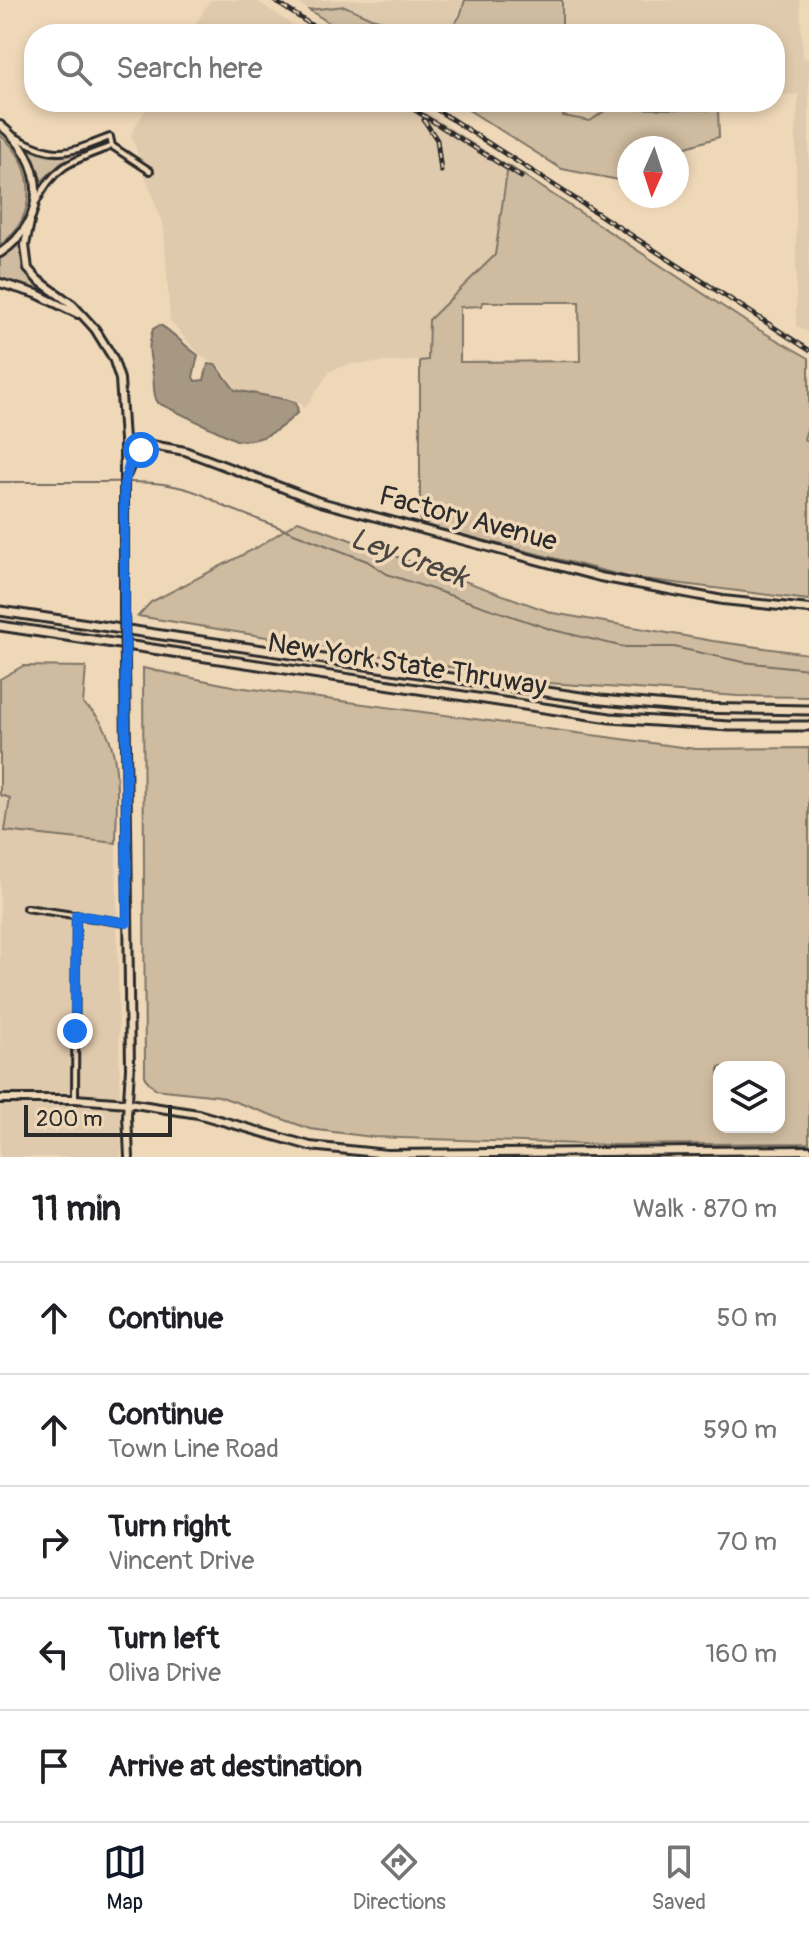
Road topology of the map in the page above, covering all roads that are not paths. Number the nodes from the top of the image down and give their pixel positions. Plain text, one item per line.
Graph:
1 (0, 125) edge
2 (12, 134) junction
3 (112, 146) junction
4 (150, 171) dead end
5 (34, 206) junction
6 (30, 222) junction
7 (0, 253) edge
8 (0, 283) edge
9 (85, 318) junction
10 (124, 440) junction
11 (159, 446) junction
12 (126, 470) junction
13 (809, 609) edge
14 (0, 611) edge
15 (0, 626) edge
16 (809, 710) edge
17 (809, 726) edge
18 (26, 908) dead end
19 (76, 915) junction
20 (127, 923) junction
21 (0, 1099) edge
22 (75, 1099) junction
23 (128, 1103) junction
24 (809, 1150) edge
25 (765, 1154) edge
26 (611, 1155) edge
27 (129, 1157) edge

1 - 2 street
2 - 3 street
2 - 5 street
3 - 4 street
3 - 5 street
5 - 6 street
6 - 7 street
6 - 9 street
8 - 9 street
9 - 10 street
10 - 11 street, Factory Avenue
10 - 12 street
11 - 12 street
11 - 13 street, Factory Avenue
12 - 20 street, bridge
14 - 16 highway, New York State Thruway
15 - 17 highway, New York State Thruway
18 - 19 street
19 - 20 street
19 - 22 street
20 - 23 street
21 - 22 street
22 - 23 street
23 - 26 street
23 - 27 street
24 - 25 street
25 - 26 street

